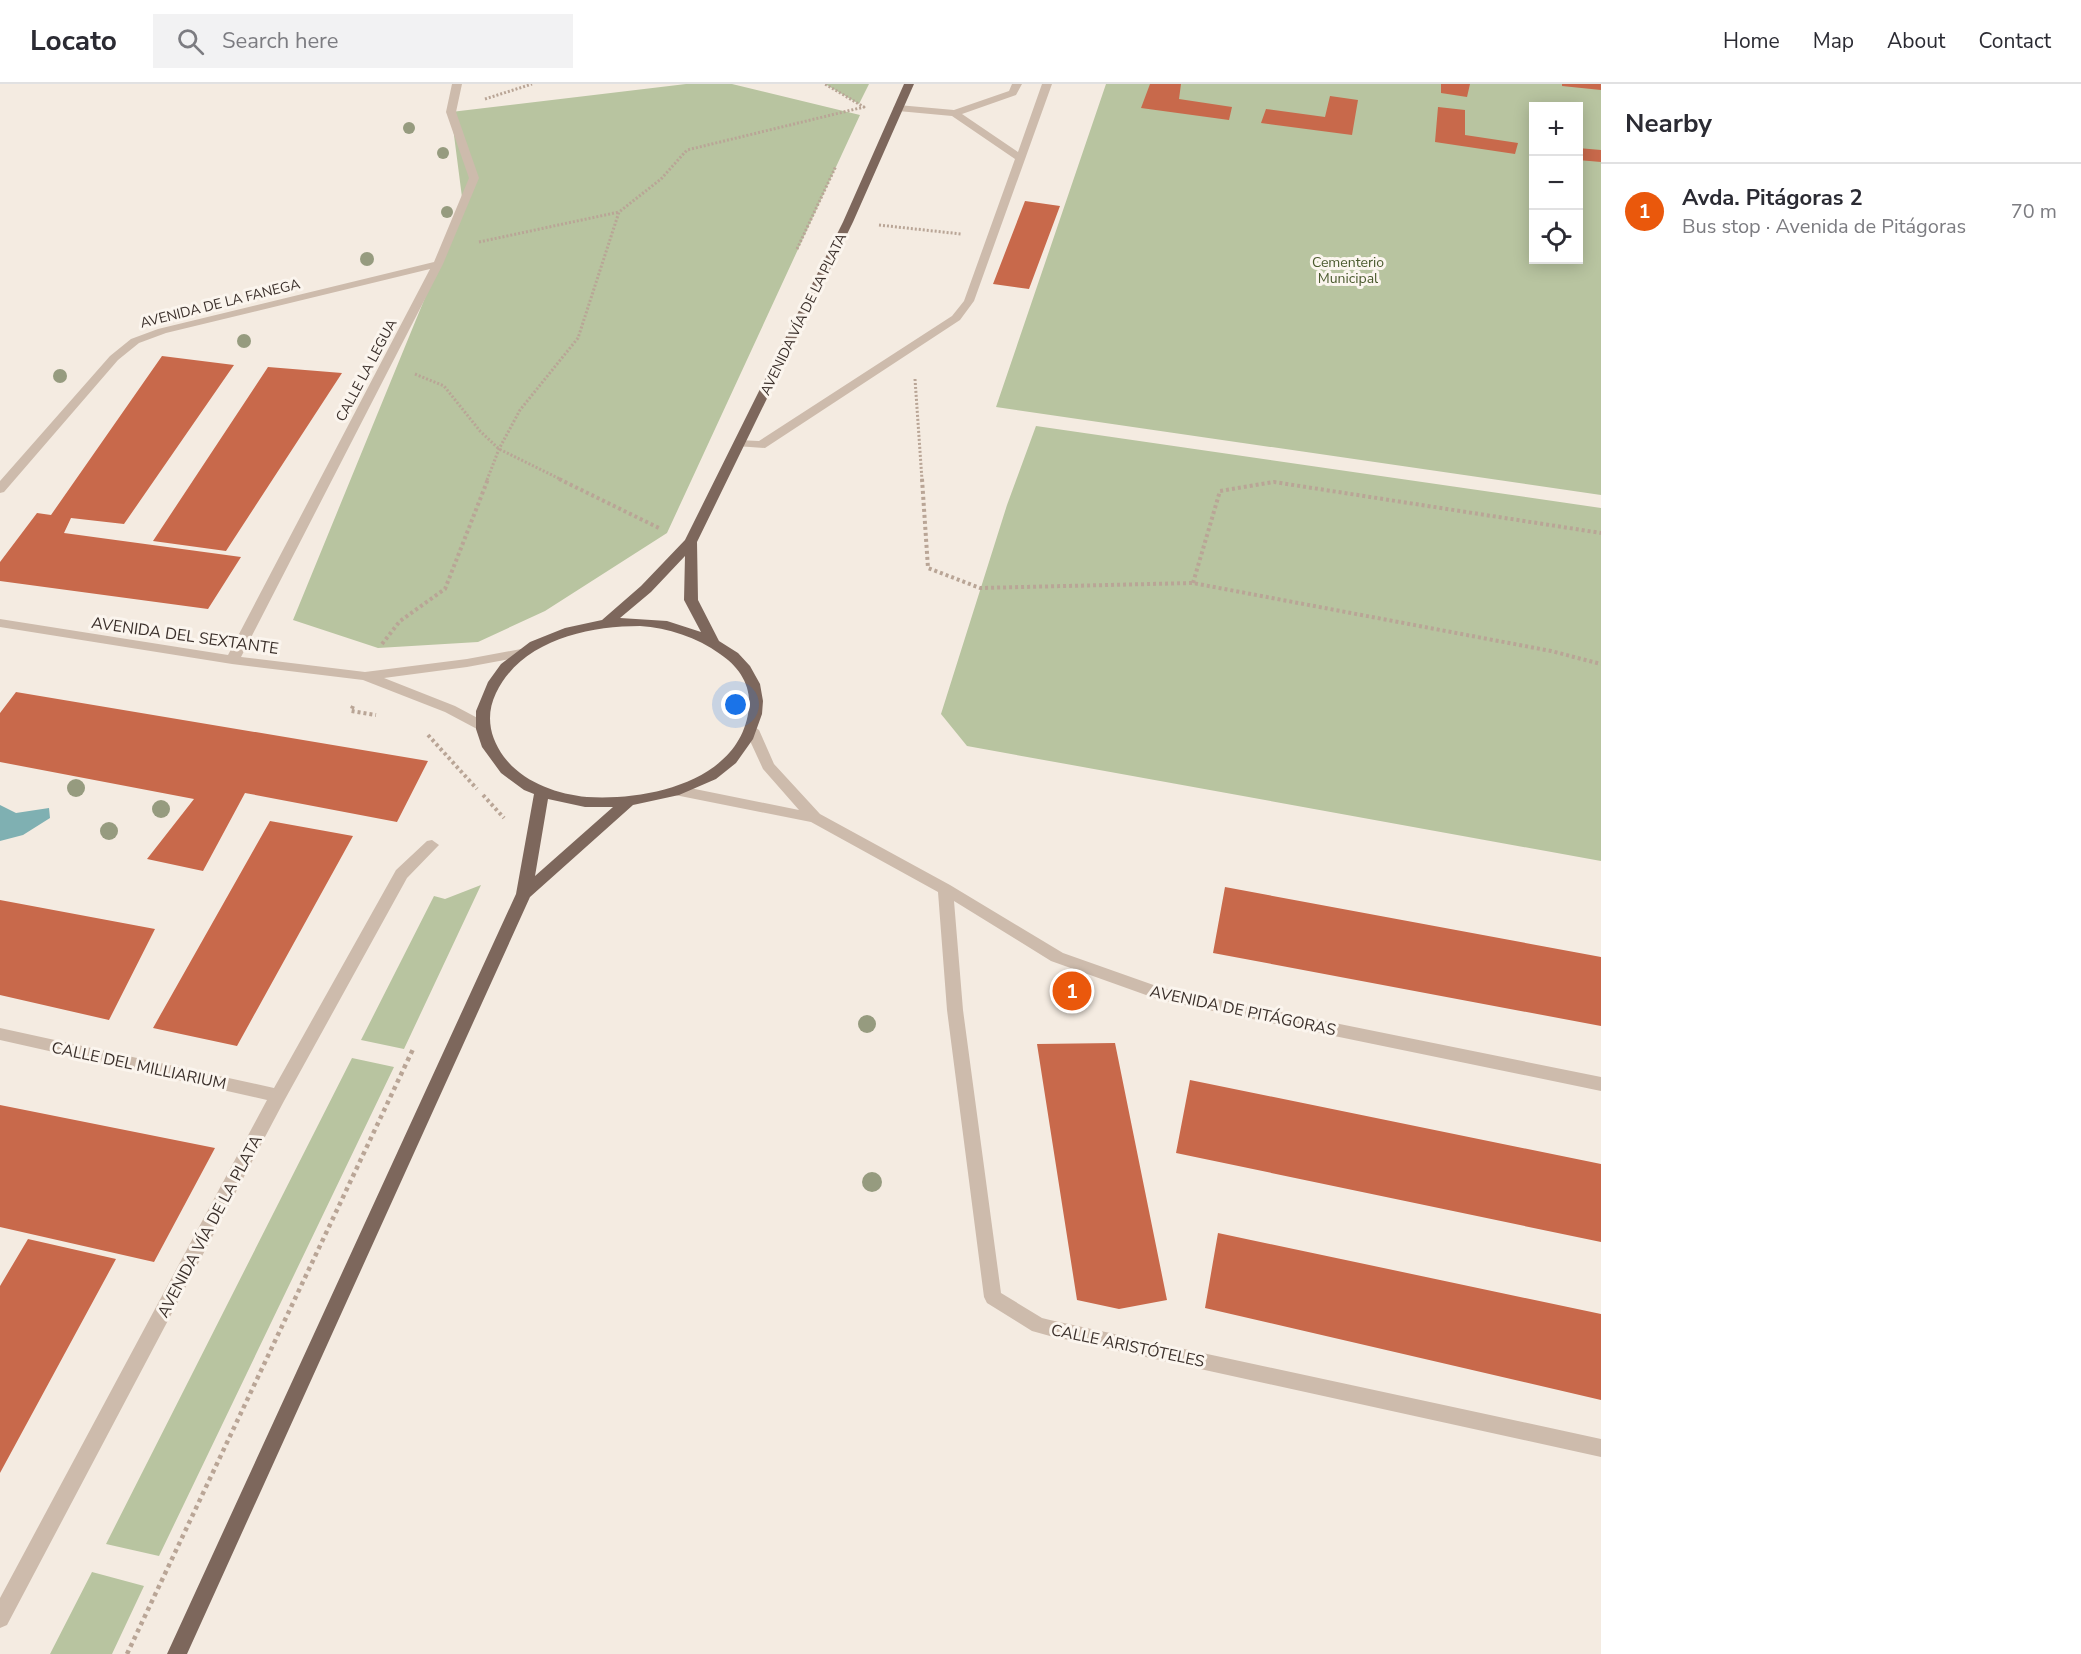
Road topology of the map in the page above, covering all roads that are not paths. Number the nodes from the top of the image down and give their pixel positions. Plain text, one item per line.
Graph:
1 (457, 84) edge
2 (909, 84) edge
3 (1017, 84) edge
4 (1047, 84) edge
5 (898, 108) junction
6 (955, 113) junction
7 (1020, 158) junction
8 (438, 264) junction
9 (740, 443) junction
10 (0, 489) edge
11 (691, 542) junction
12 (0, 623) edge
13 (606, 623) junction
14 (714, 643) junction
15 (521, 653) junction
16 (232, 660) junction
17 (365, 676) junction
18 (482, 726) junction
19 (752, 730) junction
20 (542, 790) junction
21 (680, 791) junction
22 (628, 802) junction
23 (815, 818) junction
24 (432, 845) dead end
25 (945, 889) junction
26 (524, 894) junction
27 (0, 1034) edge
28 (1601, 1084) edge
29 (278, 1096) junction
30 (1601, 1448) edge
31 (0, 1618) edge
32 (177, 1654) edge

1 - 8 street, CALLE LA LEGUA
2 - 5 main road, AVENIDA VÍA DE LA PLATA
3 - 6 street
4 - 7 street
5 - 6 street
5 - 9 main road, AVENIDA VÍA DE LA PLATA
6 - 7 street
7 - 9 street
8 - 10 street, AVENIDA DE LA FANEGA
8 - 16 street, CALLE LA LEGUA
9 - 11 main road, AVENIDA VÍA DE LA PLATA
11 - 13 main road, AVENIDA VÍA DE LA PLATA
11 - 14 main road, AVENIDA VÍA DE LA PLATA
12 - 16 street, AVENIDA DEL SEXTANTE
13 - 14 main road
13 - 15 main road
14 - 19 main road
15 - 17 street
15 - 18 main road
16 - 17 street, AVENIDA DEL SEXTANTE
17 - 18 street
18 - 20 main road
19 - 21 main road
19 - 23 street
20 - 22 main road
20 - 26 main road
21 - 22 main road
21 - 23 street
22 - 26 main road
23 - 25 street, AVENIDA DE PITÁGORAS
24 - 29 street, AVENIDA VÍA DE LA PLATA
25 - 28 street, AVENIDA DE PITÁGORAS
25 - 30 street, CALLE ARISTÓTELES
26 - 32 main road
27 - 29 street, CALLE DEL MILLIARIUM
29 - 31 street, AVENIDA VÍA DE LA PLATA

